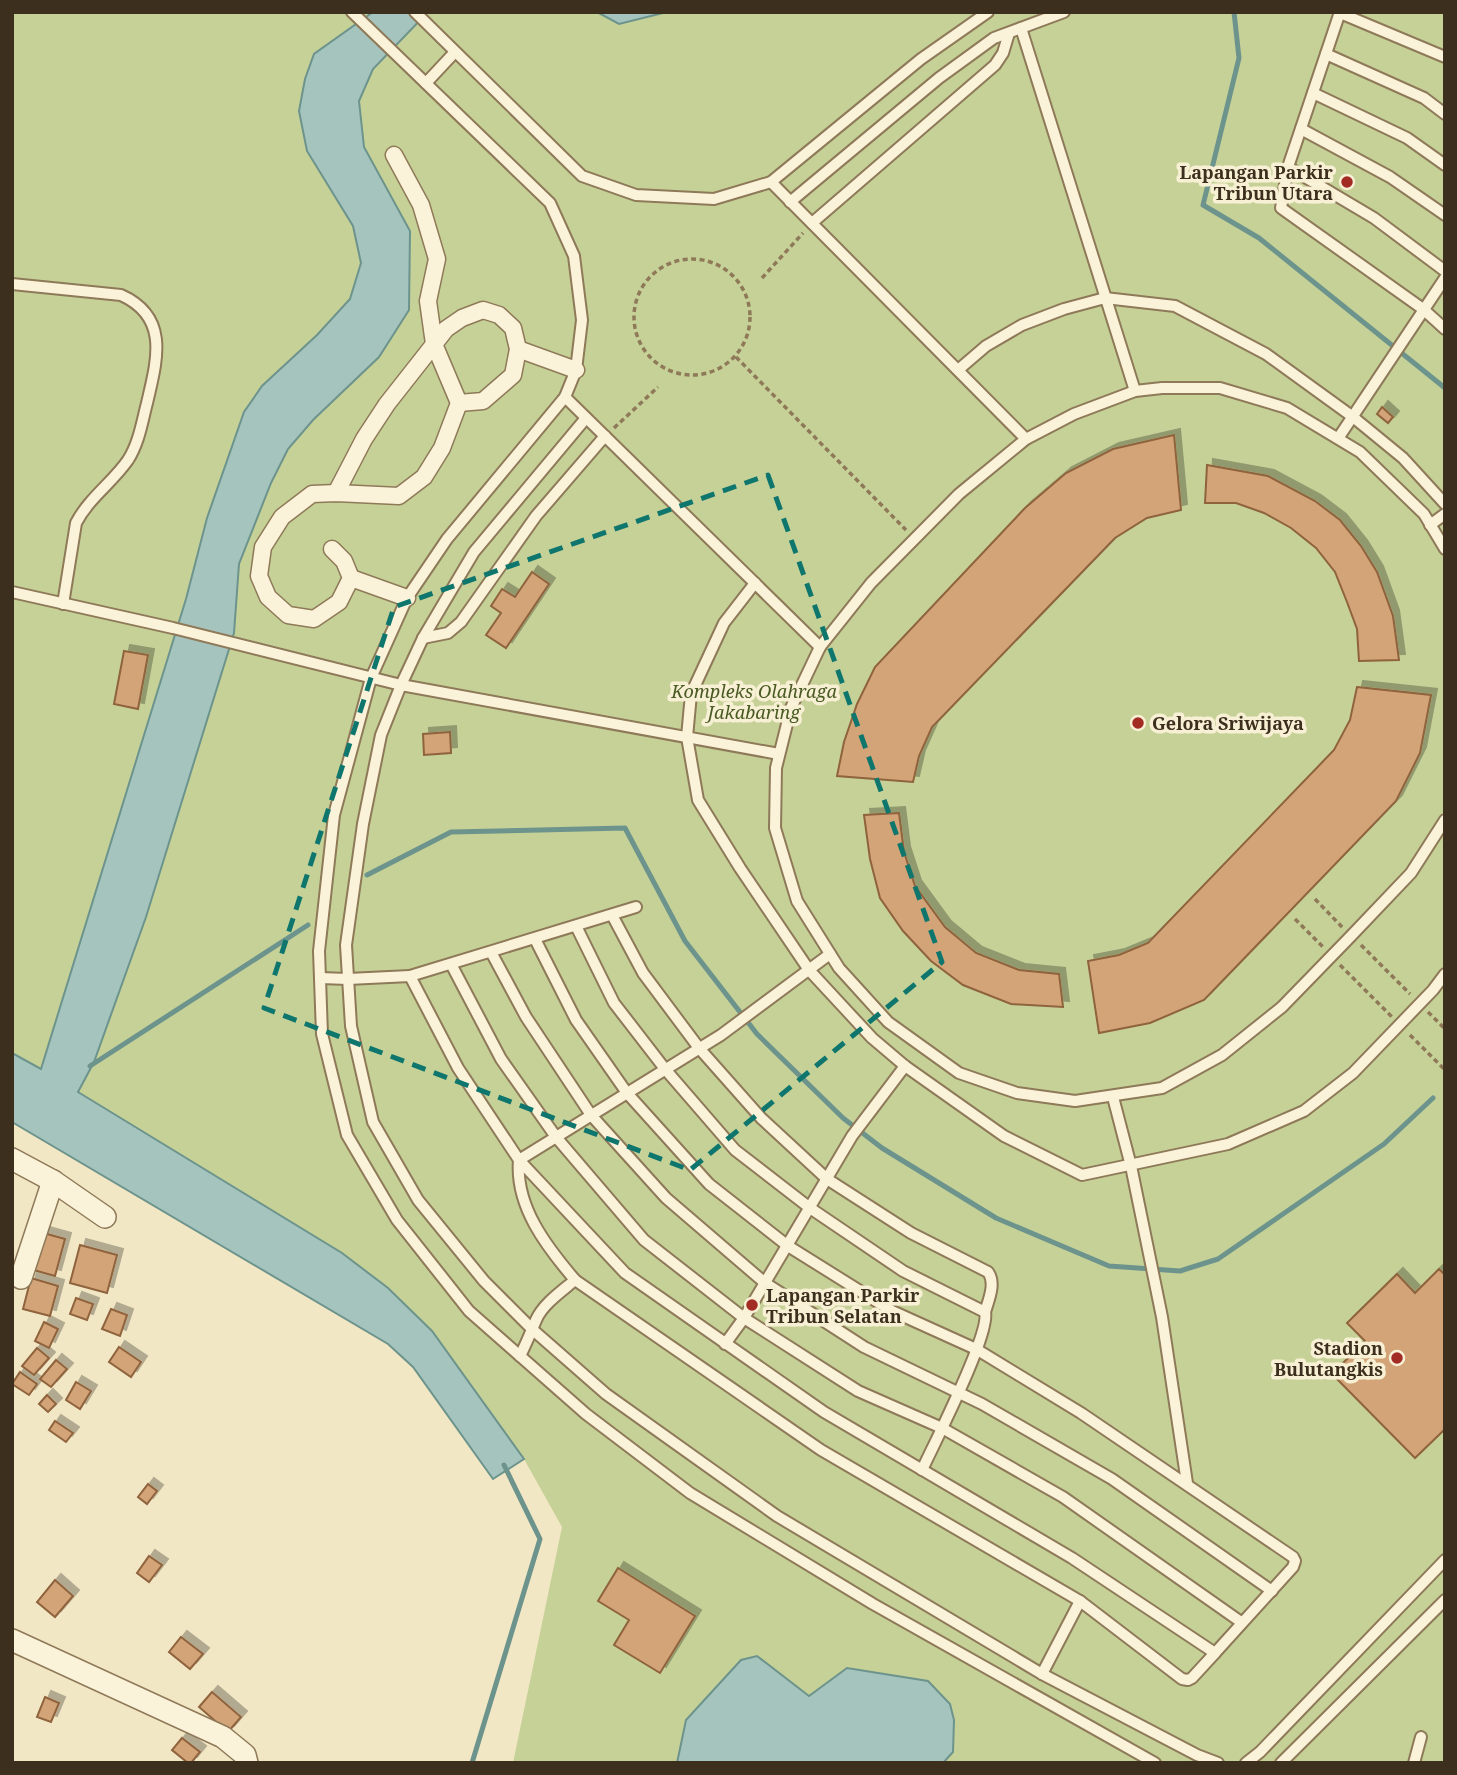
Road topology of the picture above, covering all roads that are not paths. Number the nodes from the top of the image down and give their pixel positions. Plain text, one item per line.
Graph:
1 (352, 12) edge
2 (415, 12) edge
3 (988, 12) edge
4 (1064, 12) edge
5 (1340, 13) edge
6 (1021, 28) junction
7 (1009, 33) junction
8 (455, 52) junction
9 (1326, 54) junction
10 (1445, 57) edge
11 (426, 83) junction
12 (1312, 93) junction
13 (1445, 114) edge
14 (1301, 129) junction
15 (394, 155) dead end
16 (1445, 165) edge
17 (1287, 167) junction
18 (771, 182) junction
19 (790, 202) junction
20 (1445, 215) edge
21 (812, 223) junction
22 (1445, 271) edge
23 (1445, 278) edge
24 (12, 284) edge
25 (1105, 298) junction
26 (1423, 309) junction
27 (1445, 329) edge
28 (434, 344) junction
29 (518, 349) junction
30 (576, 370) junction
31 (958, 370) junction
32 (1135, 391) junction
33 (565, 397) junction
34 (459, 403) junction
35 (1353, 416) junction
36 (586, 418) junction
37 (605, 436) junction
38 (1339, 438) junction
39 (1026, 439) junction
40 (336, 493) junction
41 (1445, 503) edge
42 (1445, 514) edge
43 (1430, 525) junction
44 (1445, 548) edge
45 (332, 549) dead end
46 (351, 578) junction
47 (755, 583) junction
48 (12, 593) edge
49 (407, 598) junction
50 (63, 604) junction
51 (423, 638) junction
52 (820, 648) junction
53 (371, 678) junction
54 (401, 685) junction
55 (687, 737) junction
56 (779, 754) junction
57 (1445, 820) edge
58 (636, 907) dead end
59 (612, 915) junction
60 (576, 926) junction
61 (535, 939) junction
62 (491, 951) junction
63 (830, 954) junction
64 (451, 964) junction
65 (809, 970) junction
66 (1445, 974) edge
67 (410, 976) junction
68 (320, 978) junction
69 (348, 979) junction
70 (888, 1022) junction
71 (872, 1038) junction
72 (699, 1048) junction
73 (905, 1066) junction
74 (664, 1069) junction
75 (628, 1093) junction
76 (1113, 1097) junction
77 (592, 1115) junction
78 (556, 1137) junction
79 (12, 1159) edge
80 (519, 1160) junction
81 (1131, 1166) junction
82 (827, 1178) junction
83 (54, 1181) junction
84 (810, 1208) junction
85 (105, 1217) dead end
86 (788, 1246) junction
87 (21, 1278) dead end
88 (575, 1280) junction
89 (765, 1283) junction
90 (985, 1312) junction
91 (744, 1318) junction
92 (533, 1330) junction
93 (725, 1344) junction
94 (976, 1349) junction
95 (520, 1356) junction
96 (958, 1393) junction
97 (942, 1428) junction
98 (922, 1470) junction
99 (1187, 1483) junction
100 (1445, 1560) edge
101 (1272, 1591) junction
102 (1445, 1600) edge
103 (1080, 1601) junction
104 (1241, 1622) junction
105 (12, 1640) edge
106 (1215, 1653) junction
107 (1042, 1674) junction
108 (1422, 1737) dead end
109 (247, 1763) edge
110 (1155, 1763) edge
111 (1218, 1763) edge
112 (1246, 1763) edge
113 (1281, 1763) edge
114 (1414, 1763) edge

1 - 11 lane
2 - 8 lane
3 - 18 lane
4 - 6 lane
5 - 9 lane
5 - 10 lane
6 - 7 lane
6 - 25 lane
7 - 19 lane
7 - 21 lane
8 - 11 lane
8 - 18 lane
9 - 12 lane
9 - 13 lane
11 - 30 lane
12 - 14 lane
12 - 16 lane
14 - 17 lane
14 - 20 lane
15 - 28 street
17 - 22 lane
17 - 26 lane
18 - 19 lane
19 - 21 lane
21 - 31 lane
23 - 26 lane
24 - 50 lane
25 - 31 lane
25 - 32 lane
25 - 35 lane
26 - 27 lane
26 - 35 lane
28 - 29 street
28 - 34 street
28 - 40 street
29 - 30 street
29 - 34 street
30 - 33 lane
31 - 39 lane
32 - 38 lane
32 - 39 lane
33 - 36 lane
33 - 49 lane
34 - 40 street
35 - 38 lane
35 - 41 lane
36 - 37 lane
36 - 51 lane
37 - 47 lane
37 - 51 lane
38 - 43 lane
39 - 52 lane
40 - 46 street
42 - 43 lane
43 - 44 lane
45 - 46 street
46 - 49 street
47 - 52 lane
47 - 55 lane
48 - 50 lane
49 - 53 lane
50 - 53 lane
51 - 54 lane
52 - 56 lane
53 - 54 lane
53 - 68 lane
54 - 55 lane
54 - 69 lane
55 - 56 lane
55 - 65 lane
56 - 63 lane
57 - 76 lane
58 - 59 lane
59 - 60 lane
59 - 72 lane
60 - 61 lane
60 - 74 lane
61 - 62 lane
61 - 75 lane
62 - 64 lane
62 - 77 lane
63 - 65 lane
63 - 70 lane
64 - 67 lane
64 - 78 lane
65 - 71 lane
65 - 72 lane
66 - 81 lane
67 - 69 lane
67 - 80 lane
68 - 69 lane
68 - 95 lane
69 - 92 lane
70 - 71 lane
70 - 76 lane
71 - 73 lane
72 - 74 lane
72 - 82 lane
73 - 81 lane
73 - 82 lane
74 - 75 lane
74 - 84 lane
75 - 77 lane
75 - 86 lane
76 - 81 lane
77 - 78 lane
77 - 89 lane
78 - 80 lane
78 - 91 lane
79 - 83 street
80 - 88 lane
80 - 93 lane
81 - 99 lane
82 - 84 lane
82 - 90 lane
83 - 85 street
83 - 87 street
84 - 86 lane
84 - 90 lane
86 - 89 lane
86 - 94 lane
88 - 92 lane
88 - 103 lane
89 - 91 lane
89 - 96 lane
90 - 94 lane
91 - 93 lane
91 - 97 lane
92 - 95 lane
92 - 107 lane
93 - 98 lane
94 - 96 lane
94 - 99 lane
95 - 110 lane
96 - 97 lane
96 - 101 lane
97 - 98 lane
97 - 104 lane
98 - 106 lane
99 - 101 lane
100 - 112 lane
101 - 104 lane
102 - 113 lane
103 - 106 lane
103 - 107 lane
104 - 106 lane
105 - 109 street
107 - 111 lane
108 - 114 lane

